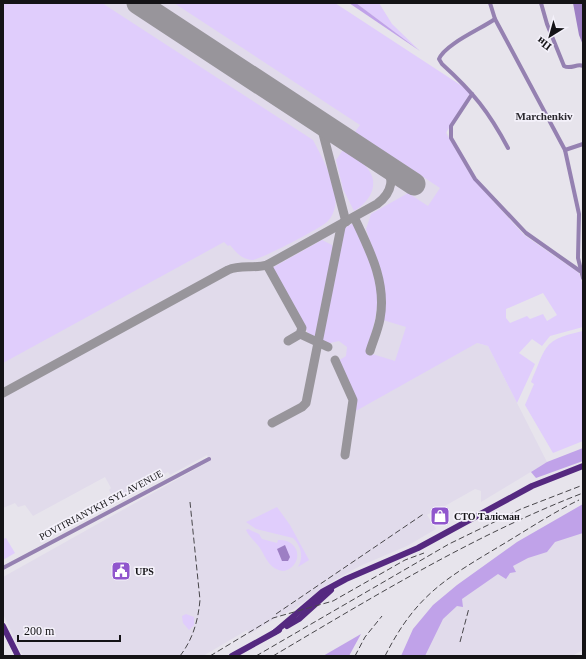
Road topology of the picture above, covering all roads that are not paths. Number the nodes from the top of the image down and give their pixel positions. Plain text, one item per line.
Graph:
1 (490, 3) edge
2 (542, 3) edge
3 (495, 19) junction
4 (583, 66) edge
5 (472, 94) junction
6 (583, 144) edge
7 (508, 148) dead end
8 (565, 150) junction
9 (580, 271) junction
10 (583, 278) edge
11 (209, 459) dead end
12 (583, 466) edge
13 (3, 568) edge
14 (3, 626) edge
15 (18, 656) edge
16 (232, 656) edge

1 - 3 street
2 - 4 street
3 - 5 street
3 - 8 street
5 - 7 street
5 - 9 street
6 - 8 street
8 - 9 street
9 - 10 street
11 - 13 street, POVITRIANYKH SYL AVENUE
12 - 16 main road
14 - 15 main road

